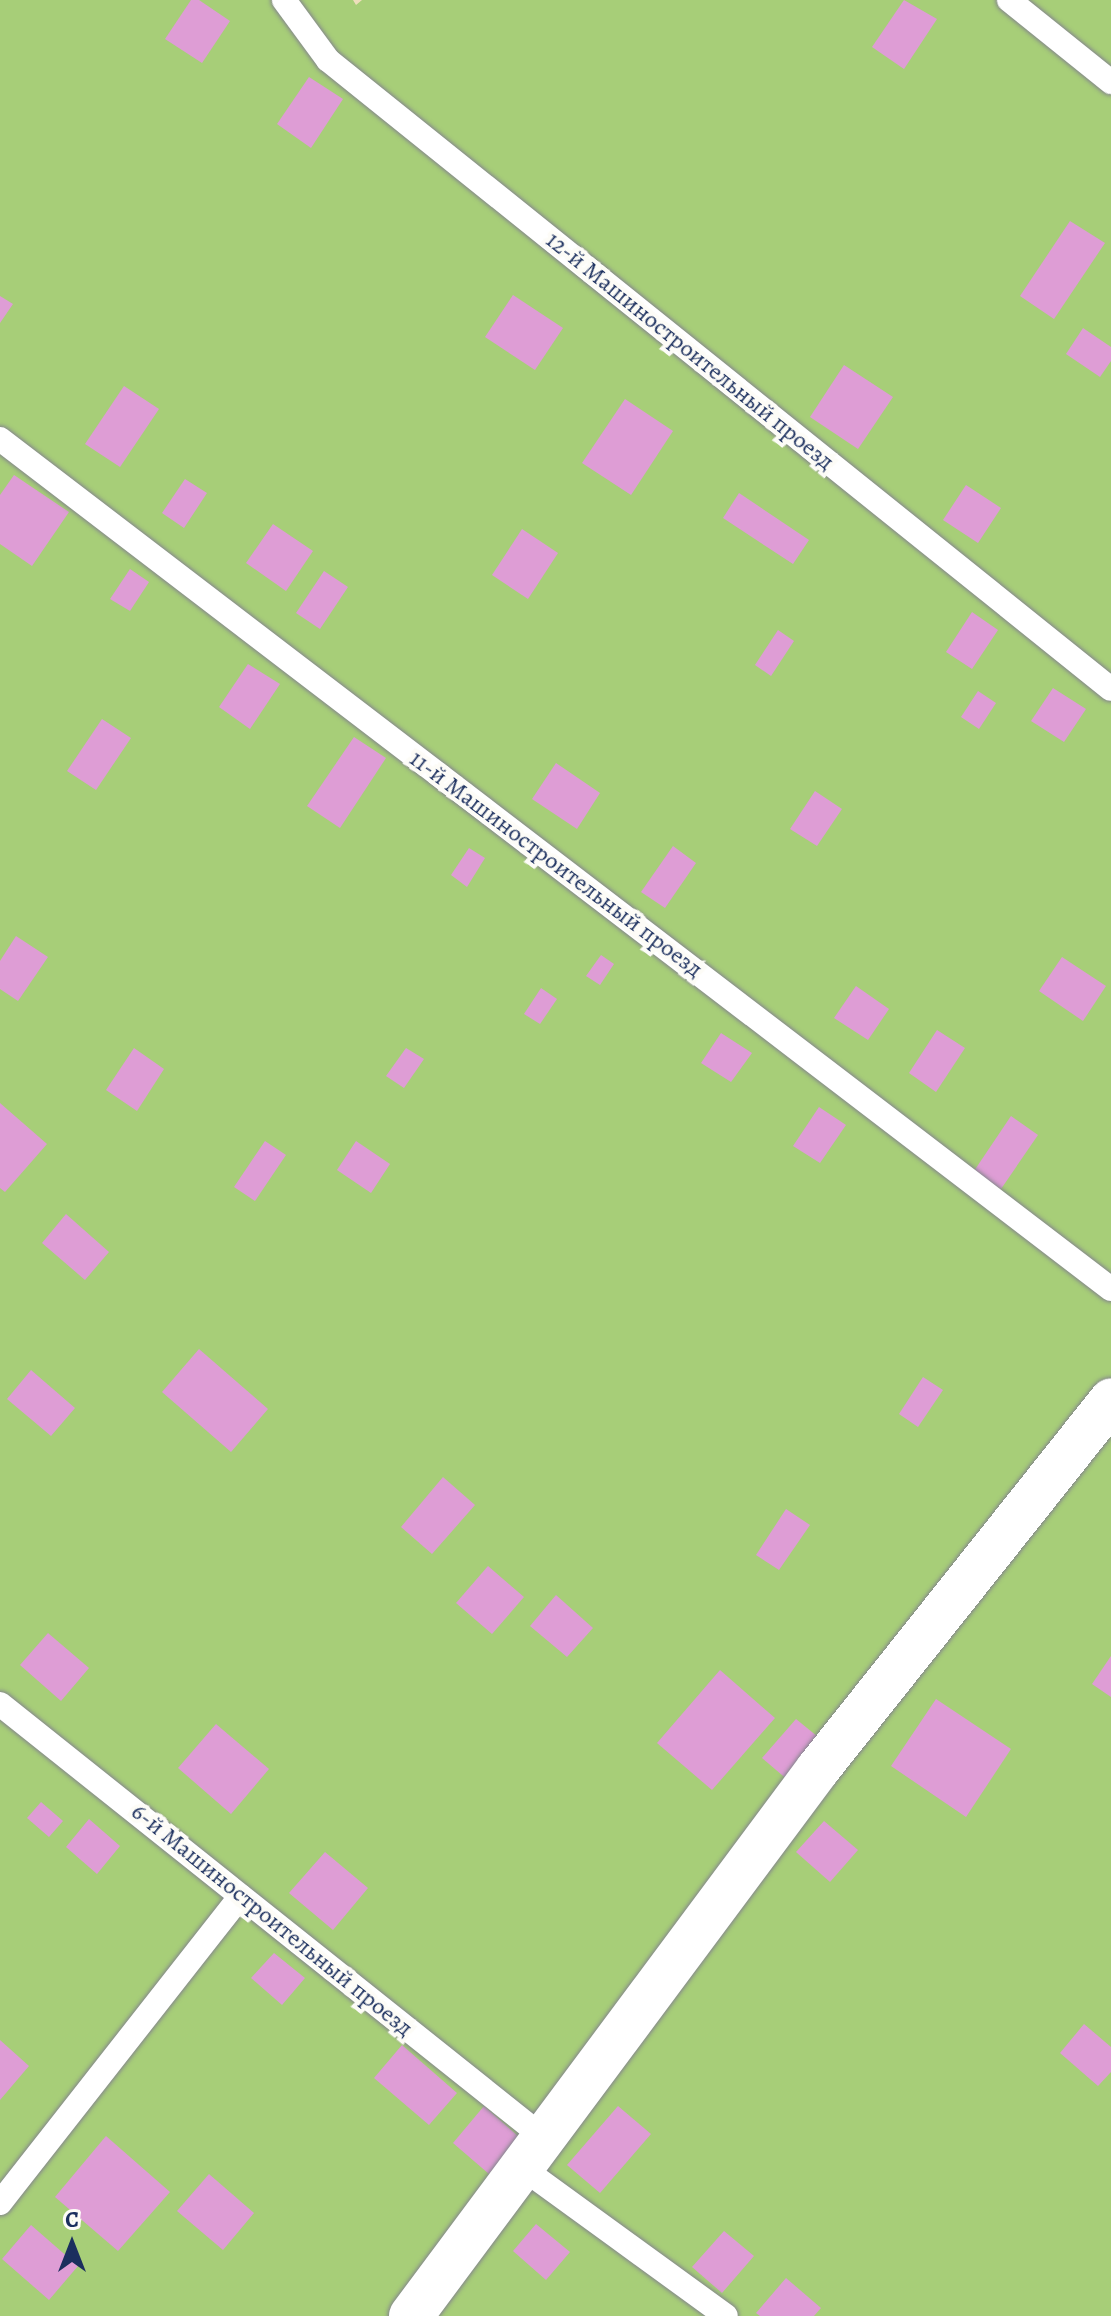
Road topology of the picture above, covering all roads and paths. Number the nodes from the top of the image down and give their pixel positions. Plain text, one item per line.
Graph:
1 (284, 0) edge
2 (1009, 0) edge
3 (1111, 82) edge
4 (0, 439) edge
5 (1111, 689) edge
6 (1111, 1289) edge
7 (1111, 1400) edge
8 (0, 1704) edge
9 (241, 1896) junction
10 (532, 2152) junction
11 (0, 2203) edge
12 (411, 2316) edge
13 (726, 2316) edge

1 - 5 lane, 12-й Машиностроительный проезд
2 - 3 lane
4 - 6 lane, 11-й Машиностроительный проезд
7 - 10 street
8 - 9 lane, 6-й Машиностроительный проезд
9 - 10 lane, 6-й Машиностроительный проезд
9 - 11 lane
10 - 12 street
10 - 13 lane, 6-й Машиностроительный проезд

